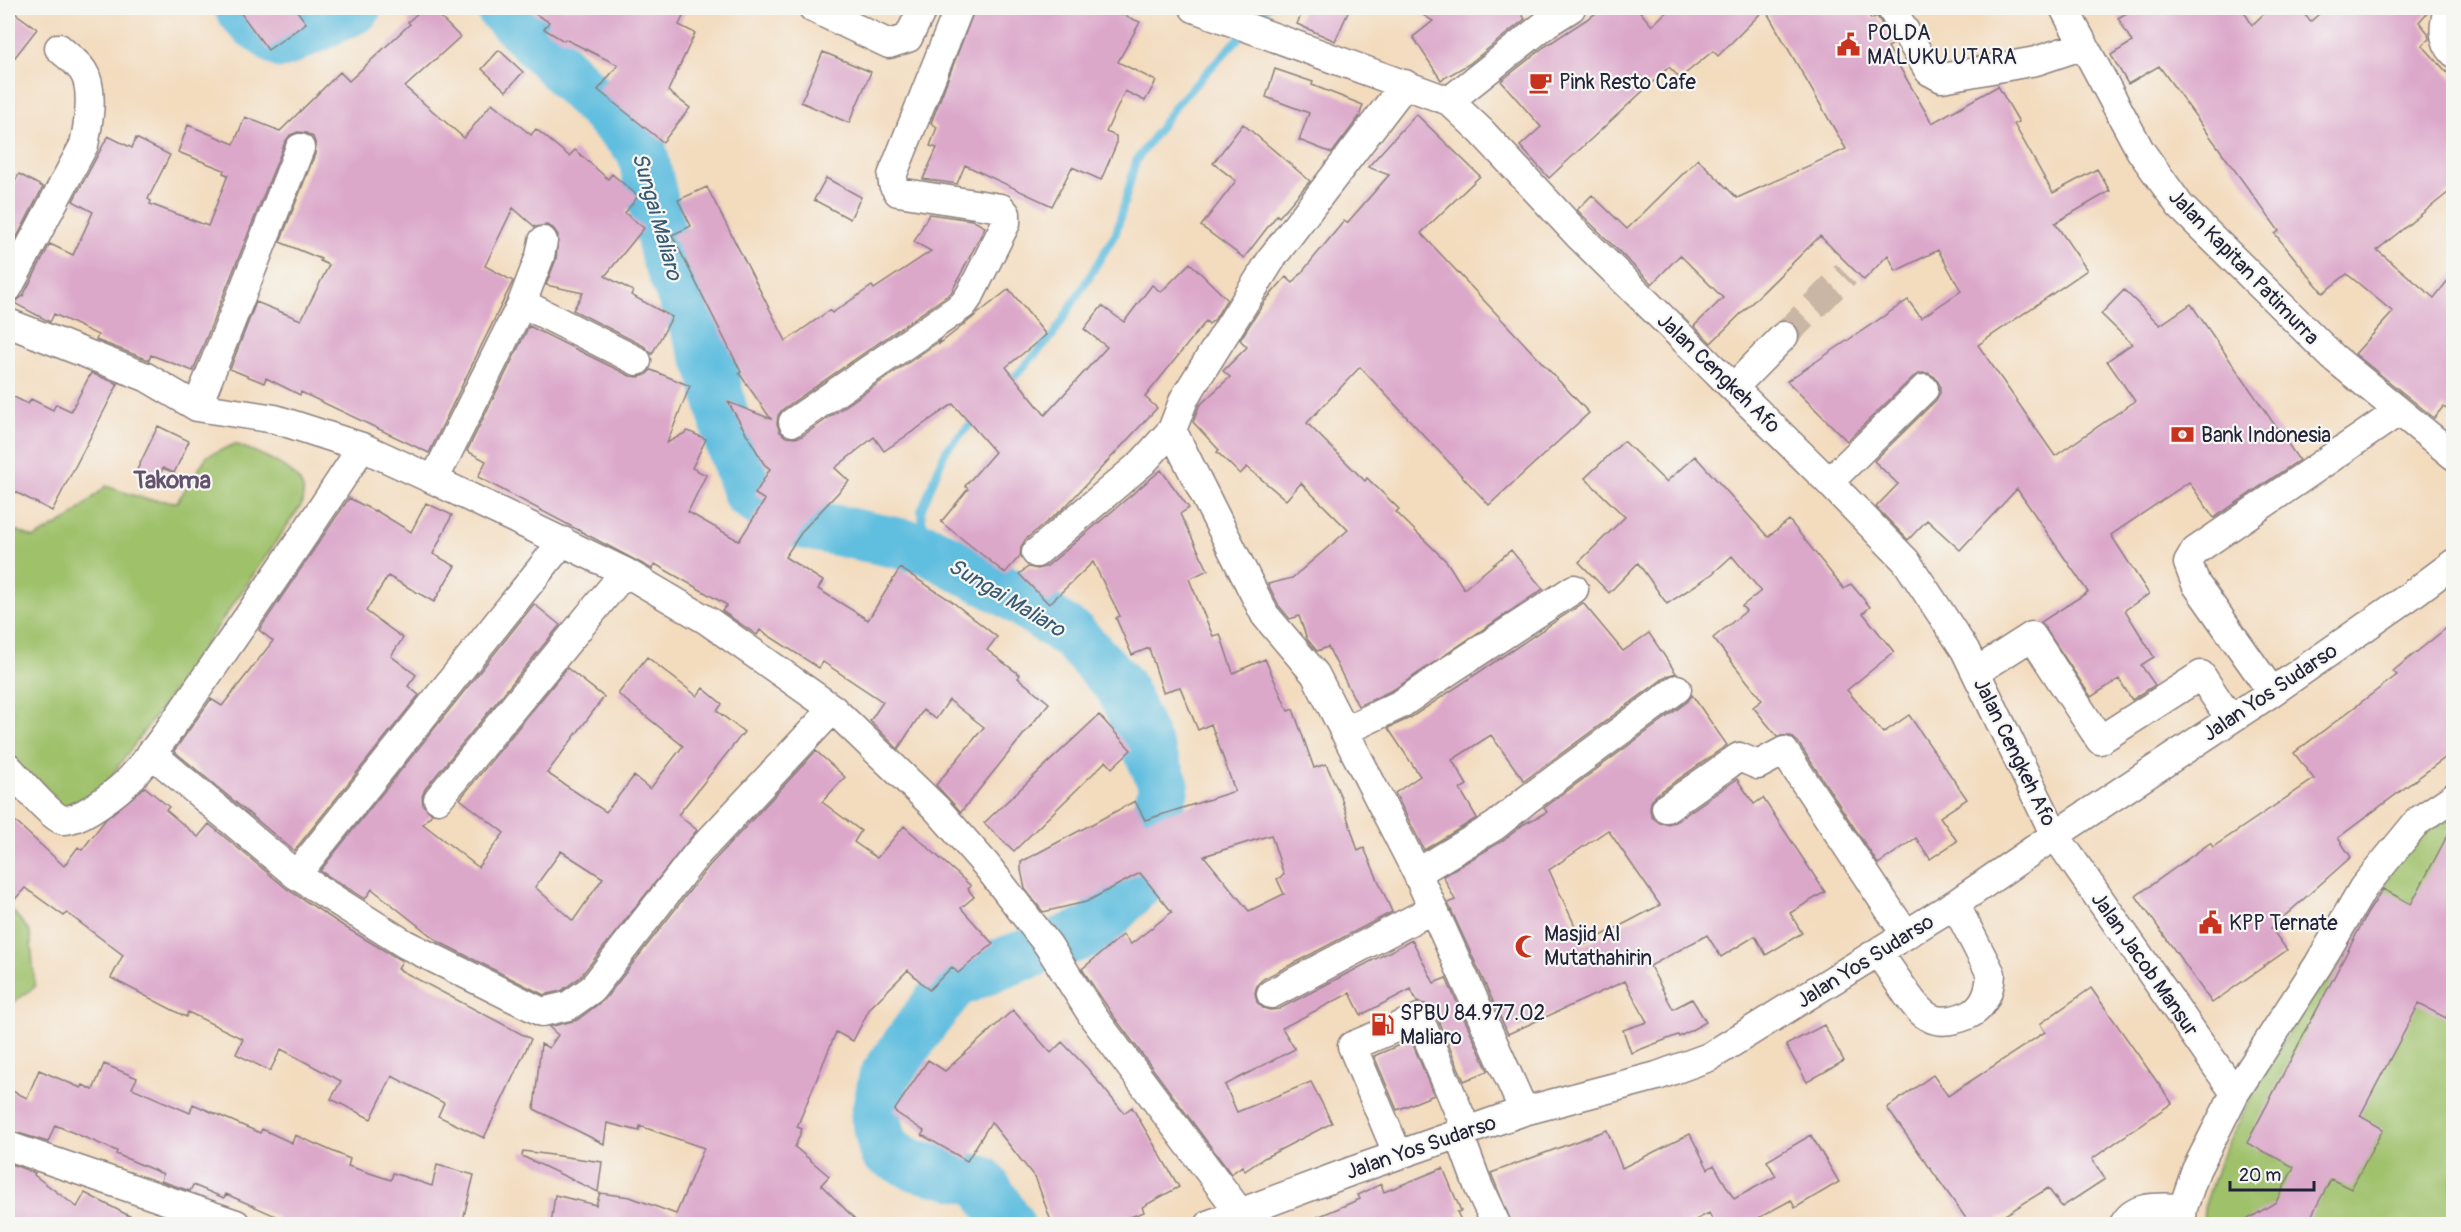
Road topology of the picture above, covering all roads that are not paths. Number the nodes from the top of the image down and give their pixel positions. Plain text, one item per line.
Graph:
1 (813, 8) edge
2 (923, 8) edge
3 (959, 8) edge
4 (1194, 8) edge
5 (1571, 8) edge
6 (1891, 8) edge
7 (2064, 8) edge
8 (2448, 8) edge
9 (2084, 45) junction
10 (59, 48) dead end
11 (2454, 53) edge
12 (1405, 84) junction
13 (1449, 101) junction
14 (300, 148) dead end
15 (543, 241) dead end
16 (8, 288) edge
17 (522, 303) junction
18 (8, 323) edge
19 (1784, 336) tunnel mouth
20 (637, 362) dead end
21 (1734, 387) junction
22 (1924, 389) dead end
23 (197, 407) junction
24 (2398, 412) junction
25 (793, 422) dead end
26 (1172, 430) junction
27 (362, 447) junction
28 (2454, 456) edge
29 (434, 480) junction
30 (1829, 482) junction
31 (563, 541) junction
32 (1036, 553) dead end
33 (2454, 563) edge
34 (625, 573) junction
35 (1574, 589) dead end
36 (1976, 672) junction
37 (1677, 689) dead end
38 (2272, 692) junction
39 (832, 709) junction
40 (2230, 719) junction
41 (1344, 731) junction
42 (151, 753) junction
43 (8, 767) edge
44 (2454, 797) edge
45 (438, 799) dead end
46 (1665, 818) dead end
47 (2055, 835) junction
48 (1417, 873) junction
49 (296, 875) junction
50 (1955, 904) junction
51 (1434, 909) junction
52 (1906, 935) junction
53 (1878, 952) junction
54 (1271, 994) dead end
55 (2235, 1093) junction
56 (1524, 1111) junction
57 (1463, 1132) junction
58 (8, 1146) edge
59 (1398, 1155) junction
60 (2182, 1216) edge
61 (1243, 1219) edge
62 (236, 1224) edge
63 (1210, 1224) edge
64 (1496, 1224) edge
65 (2124, 1224) edge

1 - 2 street
3 - 25 street
4 - 12 street, Jalan Cengkeh Afo
5 - 13 street
6 - 9 street
7 - 9 street, Jalan Kapitan Patimurra
8 - 11 street
9 - 24 street, Jalan Kapitan Patimurra
10 - 16 street
12 - 13 street, Jalan Cengkeh Afo
12 - 26 street
13 - 21 street, Jalan Cengkeh Afo
14 - 23 street
15 - 17 street
17 - 20 street
17 - 29 street
18 - 23 street
19 - 21 street
21 - 30 street, Jalan Cengkeh Afo
22 - 30 street
23 - 27 street
24 - 28 street, Jalan Kapitan Patimurra
24 - 38 street
26 - 32 street
26 - 41 street
27 - 29 street
27 - 42 street
29 - 31 street
30 - 36 street, Jalan Cengkeh Afo
31 - 34 street
31 - 49 street
33 - 38 street, Jalan Yos Sudarso
34 - 39 street
34 - 45 street
35 - 41 street
36 - 40 street
36 - 47 street, Jalan Cengkeh Afo
37 - 48 street
38 - 40 street, Jalan Yos Sudarso
39 - 49 street
39 - 61 street
40 - 47 street, Jalan Yos Sudarso
41 - 48 street
42 - 43 street
42 - 49 street
44 - 55 street
46 - 52 street
47 - 50 street, Jalan Yos Sudarso
47 - 55 street, Jalan Jacob Mansur
48 - 51 street
50 - 52 street, Jalan Yos Sudarso
50 - 53 street
51 - 54 street
51 - 56 street
52 - 53 street, Jalan Yos Sudarso
53 - 56 street, Jalan Yos Sudarso
55 - 60 street
56 - 57 street, Jalan Yos Sudarso
57 - 59 street, Jalan Yos Sudarso
57 - 59 street
57 - 64 street
58 - 62 street
59 - 61 street, Jalan Yos Sudarso
60 - 65 street
61 - 63 street, Jalan Yos Sudarso

